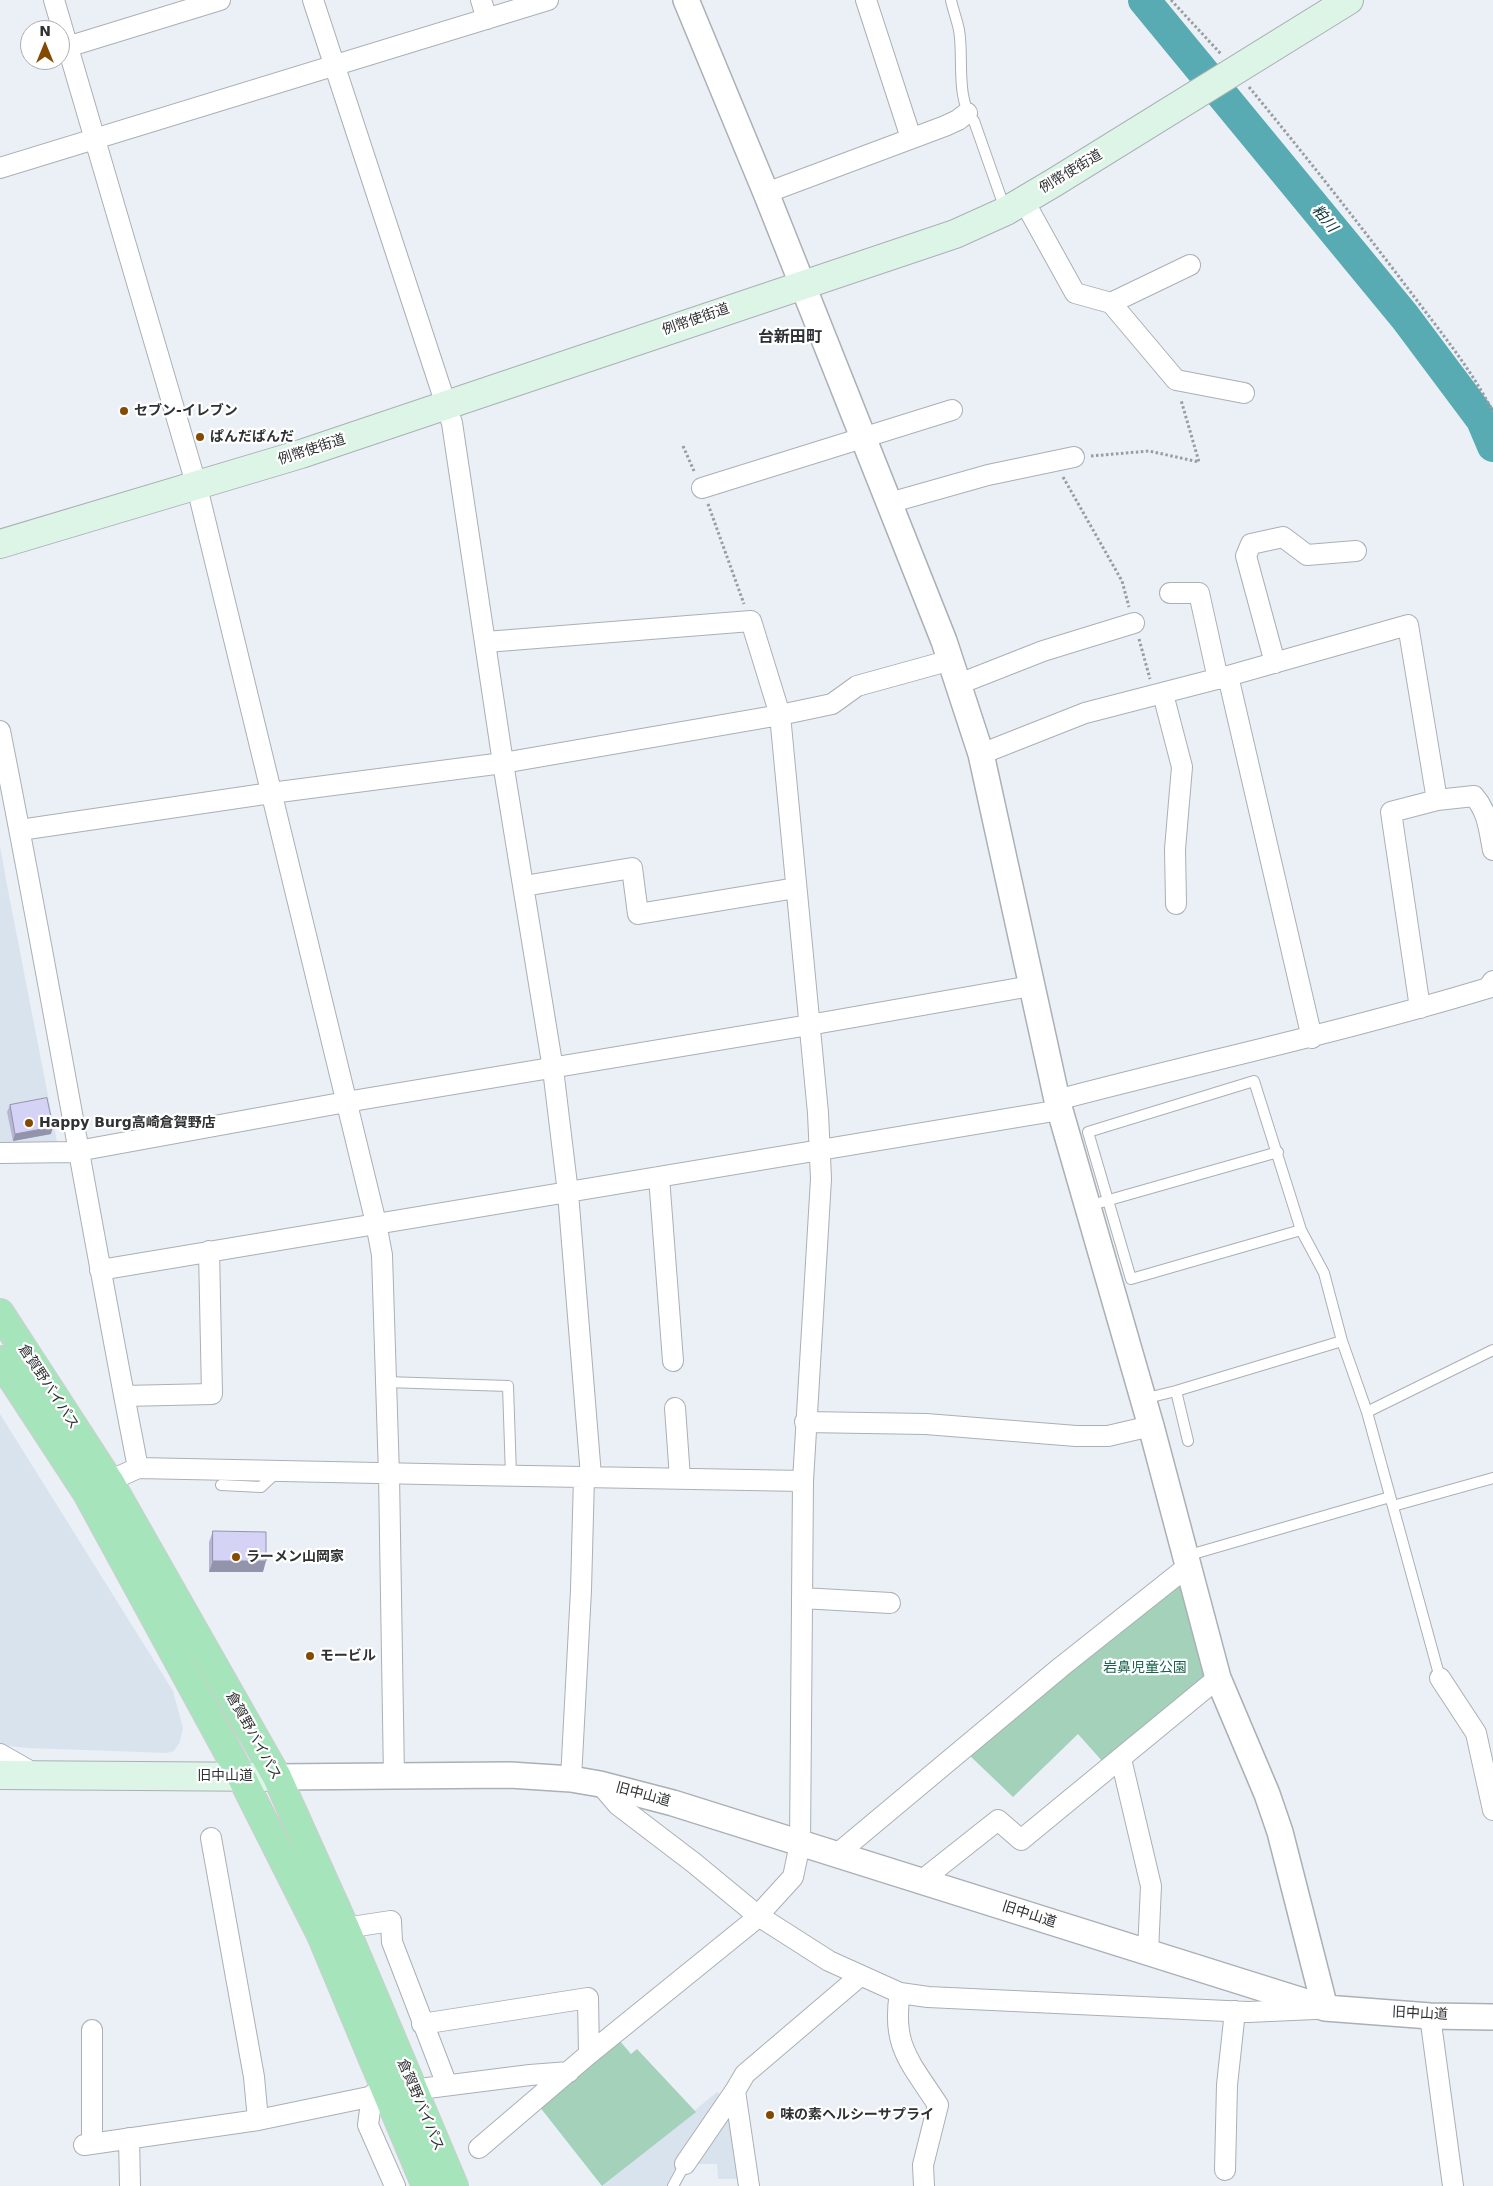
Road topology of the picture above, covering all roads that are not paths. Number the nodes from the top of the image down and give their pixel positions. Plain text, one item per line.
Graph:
1 (54, 0) edge
2 (220, 0) edge
3 (313, 0) edge
4 (548, 0) edge
5 (686, 0) edge
6 (866, 0) edge
7 (951, 0) edge
8 (1332, 5) edge
9 (484, 9) edge
10 (60, 20) edge
11 (70, 45) edge
12 (70, 56) edge
13 (335, 64) junction
14 (967, 113) junction
15 (911, 138) junction
16 (94, 139) junction
17 (0, 168) edge
18 (766, 193) junction
19 (1015, 206) junction
20 (1190, 265) dead end
21 (801, 285) junction
22 (1111, 303) junction
23 (1244, 393) dead end
24 (447, 405) junction
25 (952, 410) dead end
26 (863, 438) junction
27 (1074, 457) road end
28 (196, 487) junction
29 (702, 488) road end
30 (889, 503) junction
31 (0, 544) edge
32 (1356, 551) dead end
33 (1170, 593) dead end
34 (1134, 623) road end
35 (486, 642) junction
36 (951, 660) junction
37 (1276, 663) junction
38 (1223, 678) junction
39 (959, 684) junction
40 (1159, 695) junction
41 (780, 715) junction
42 (0, 731) edge
43 (981, 754) junction
44 (503, 763) junction
45 (271, 793) junction
46 (1437, 800) junction
47 (20, 830) junction
48 (1493, 850) edge
49 (524, 886) junction
50 (796, 888) junction
51 (1176, 904) dead end
52 (1493, 981) edge
53 (1031, 986) junction
54 (1420, 1008) junction
55 (809, 1025) junction
56 (1312, 1038) junction
57 (553, 1069) junction
58 (346, 1102) junction
59 (1059, 1105) junction
60 (820, 1149) junction
61 (80, 1150) junction
62 (1278, 1152) junction
63 (0, 1153) edge
64 (659, 1177) junction
65 (568, 1193) junction
66 (1097, 1203) junction
67 (376, 1223) junction
68 (1301, 1230) junction
69 (209, 1251) junction
70 (100, 1270) junction
71 (0, 1313) edge
72 (1342, 1341) junction
73 (1493, 1350) edge
74 (0, 1360) edge
75 (674, 1361) dead end
76 (386, 1382) junction
77 (1176, 1392) junction
78 (124, 1396) junction
79 (1143, 1399) junction
80 (675, 1408) dead end
81 (1367, 1412) junction
82 (805, 1422) junction
83 (1151, 1426) junction
84 (1188, 1441) dead end
85 (138, 1468) junction
86 (277, 1472) junction
87 (389, 1475) junction
88 (511, 1476) junction
89 (587, 1477) junction
90 (680, 1478) junction
91 (1493, 1478) edge
92 (109, 1481) junction
93 (803, 1481) junction
94 (221, 1485) dead end
95 (1391, 1501) junction
96 (1186, 1561) junction
97 (802, 1598) junction
98 (890, 1603) dead end
99 (1218, 1678) junction
100 (1440, 1678) joint
101 (0, 1754) edge
102 (1121, 1759) junction
103 (38, 1775) junction
104 (0, 1776) edge
105 (240, 1776) junction
106 (277, 1777) junction
107 (394, 1777) junction
108 (571, 1779) junction
109 (600, 1784) junction
110 (1493, 1810) edge
111 (211, 1838) dead end
112 (800, 1844) junction
113 (836, 1855) junction
114 (922, 1881) junction
115 (757, 1915) junction
116 (345, 1928) junction
117 (1148, 1952) junction
118 (860, 1976) junction
119 (900, 1993) junction
120 (1325, 2008) junction
121 (1235, 2011) junction
122 (1430, 2016) junction
123 (1493, 2017) edge
124 (422, 2024) junction
125 (92, 2030) dead end
126 (589, 2054) junction
127 (569, 2072) junction
128 (446, 2085) junction
129 (734, 2091) junction
130 (391, 2092) junction
131 (258, 2120) junction
132 (129, 2138) junction
133 (479, 2148) dead end
134 (685, 2164) joint
135 (1225, 2170) dead end
136 (130, 2186) edge
137 (395, 2186) edge
138 (426, 2186) edge
139 (454, 2186) edge
140 (673, 2186) edge
141 (749, 2186) edge
142 (924, 2186) edge
143 (1453, 2186) edge

1 - 10 street
2 - 11 street
3 - 13 street
4 - 9 street
5 - 18 street
6 - 15 street
7 - 14 lane
8 - 19 main road, 例幣使街道
9 - 13 street
12 - 16 street
13 - 16 street
13 - 24 street
14 - 15 street
14 - 19 lane
15 - 18 street
16 - 17 street
16 - 28 street
18 - 21 street
19 - 21 main road, 例幣使街道
19 - 22 street
20 - 22 street
21 - 24 main road, 例幣使街道
21 - 26 street
22 - 23 street
24 - 28 main road, 例幣使街道
24 - 35 street
25 - 26 street
26 - 29 street
26 - 30 street
27 - 30 street
28 - 31 main road, 例幣使街道
28 - 45 street
30 - 36 street
32 - 37 street
33 - 38 street
34 - 39 street
35 - 41 street
35 - 44 street
36 - 39 street
36 - 41 street
37 - 38 street
37 - 46 street
38 - 40 street
38 - 56 street
39 - 43 street
40 - 43 street
40 - 51 street
41 - 44 street
41 - 50 street
42 - 47 street
43 - 53 street
44 - 45 street
44 - 49 street
45 - 47 street
45 - 58 street
46 - 48 street
46 - 54 street
47 - 61 street
49 - 50 street
49 - 57 street
50 - 55 street
52 - 54 street
53 - 55 street
53 - 59 street
54 - 56 street
55 - 57 street
55 - 60 street
56 - 59 street
57 - 58 street
57 - 65 street
58 - 61 street
58 - 67 street
59 - 60 street
59 - 66 street
60 - 64 street
60 - 82 street
61 - 63 street
61 - 70 street
62 - 66 lane
62 - 66 lane
62 - 68 lane
64 - 65 street
64 - 75 street
65 - 67 street
65 - 89 street
66 - 68 lane
66 - 79 street
67 - 69 street
67 - 76 street
68 - 72 lane
69 - 70 street
69 - 78 street
70 - 78 street
71 - 92 highway, 倉賀野バイパス
72 - 77 lane
72 - 81 lane
73 - 81 lane
74 - 105 highway, 倉賀野バイパス
76 - 87 street
76 - 88 lane
77 - 79 lane
77 - 84 lane
78 - 85 street
79 - 83 street
80 - 90 street
81 - 95 lane
82 - 83 street
82 - 93 street
83 - 96 street
85 - 86 street
85 - 92 street
86 - 87 street
86 - 94 lane
87 - 88 street
87 - 107 street
88 - 89 street
89 - 90 street
89 - 108 street
90 - 93 street
91 - 95 lane
92 - 106 highway, 倉賀野バイパス
93 - 97 street
95 - 96 lane
95 - 100 lane
96 - 99 street
96 - 113 street
97 - 98 street
97 - 112 street
99 - 102 street
99 - 120 street
100 - 110 street
101 - 103 street
102 - 114 street
102 - 117 street
103 - 104 main road, 旧中山道
103 - 105 main road, 旧中山道
105 - 106 main road, 旧中山道
105 - 130 highway, 倉賀野バイパス
106 - 107 street, 旧中山道
106 - 116 highway, 倉賀野バイパス
107 - 108 street, 旧中山道
108 - 109 street, 旧中山道
109 - 112 street, 旧中山道
109 - 115 street
111 - 131 street
112 - 113 street, 旧中山道
112 - 115 street
113 - 114 street, 旧中山道
114 - 117 street, 旧中山道
115 - 118 street
115 - 126 street
116 - 124 street
116 - 130 highway, 倉賀野バイパス
117 - 120 street, 旧中山道
118 - 119 street
118 - 129 street
119 - 121 street
119 - 142 street
120 - 121 street
120 - 122 street, 旧中山道
121 - 135 street
122 - 123 street, 旧中山道
122 - 143 street
124 - 126 street
124 - 128 street
125 - 132 street
126 - 127 street
127 - 128 street
127 - 133 street
128 - 130 street
129 - 134 street
129 - 141 street
130 - 131 street
130 - 137 street
130 - 138 highway, 倉賀野バイパス
130 - 139 highway, 倉賀野バイパス
131 - 132 street
132 - 136 street
134 - 140 lane

